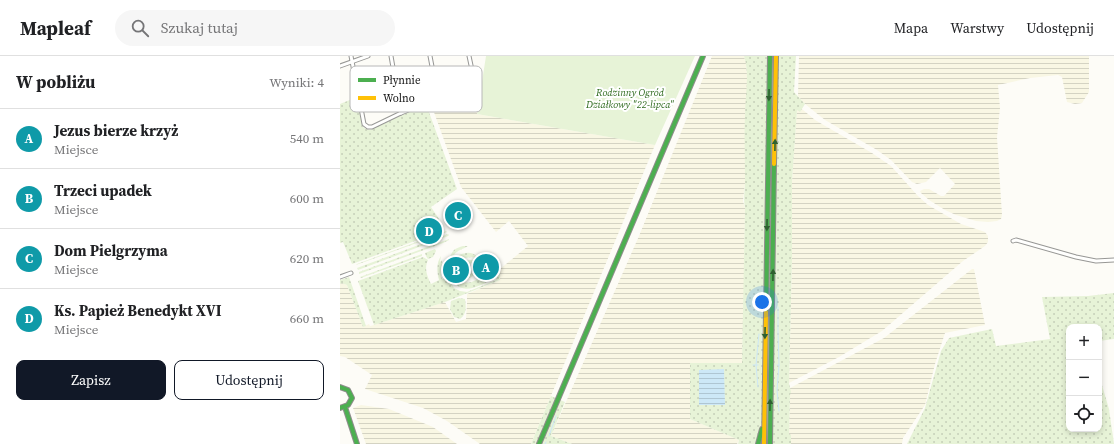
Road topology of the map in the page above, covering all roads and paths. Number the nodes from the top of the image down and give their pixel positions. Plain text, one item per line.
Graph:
1 (351, 56) edge
2 (368, 56) edge
3 (391, 56) edge
4 (430, 56) edge
5 (469, 56) edge
6 (702, 56) edge
7 (770, 56) edge
8 (776, 56) edge
9 (352, 61) junction
10 (340, 66) edge
11 (353, 66) edge
12 (393, 66) edge
13 (432, 66) edge
14 (471, 66) edge
15 (362, 112) edge
16 (401, 113) edge
17 (1013, 241) dead end
18 (1114, 260) edge
19 (351, 273) dead end
20 (340, 277) edge
21 (340, 387) edge
22 (345, 407) junction
23 (340, 408) edge
24 (764, 418) junction
25 (540, 443) edge
26 (358, 444) edge
27 (758, 444) edge
28 (764, 444) edge
29 (770, 444) edge

1 - 9 street
2 - 9 street
3 - 12 street
4 - 13 street
5 - 14 street
6 - 25 main road
7 -> 24 main road
29 -> 8 main road
9 - 10 street
9 - 11 street
15 - 16 street
17 - 18 street
19 - 20 street
21 - 22 main road
22 - 23 main road
22 - 26 main road
24 - 27 main road
24 - 28 main road

